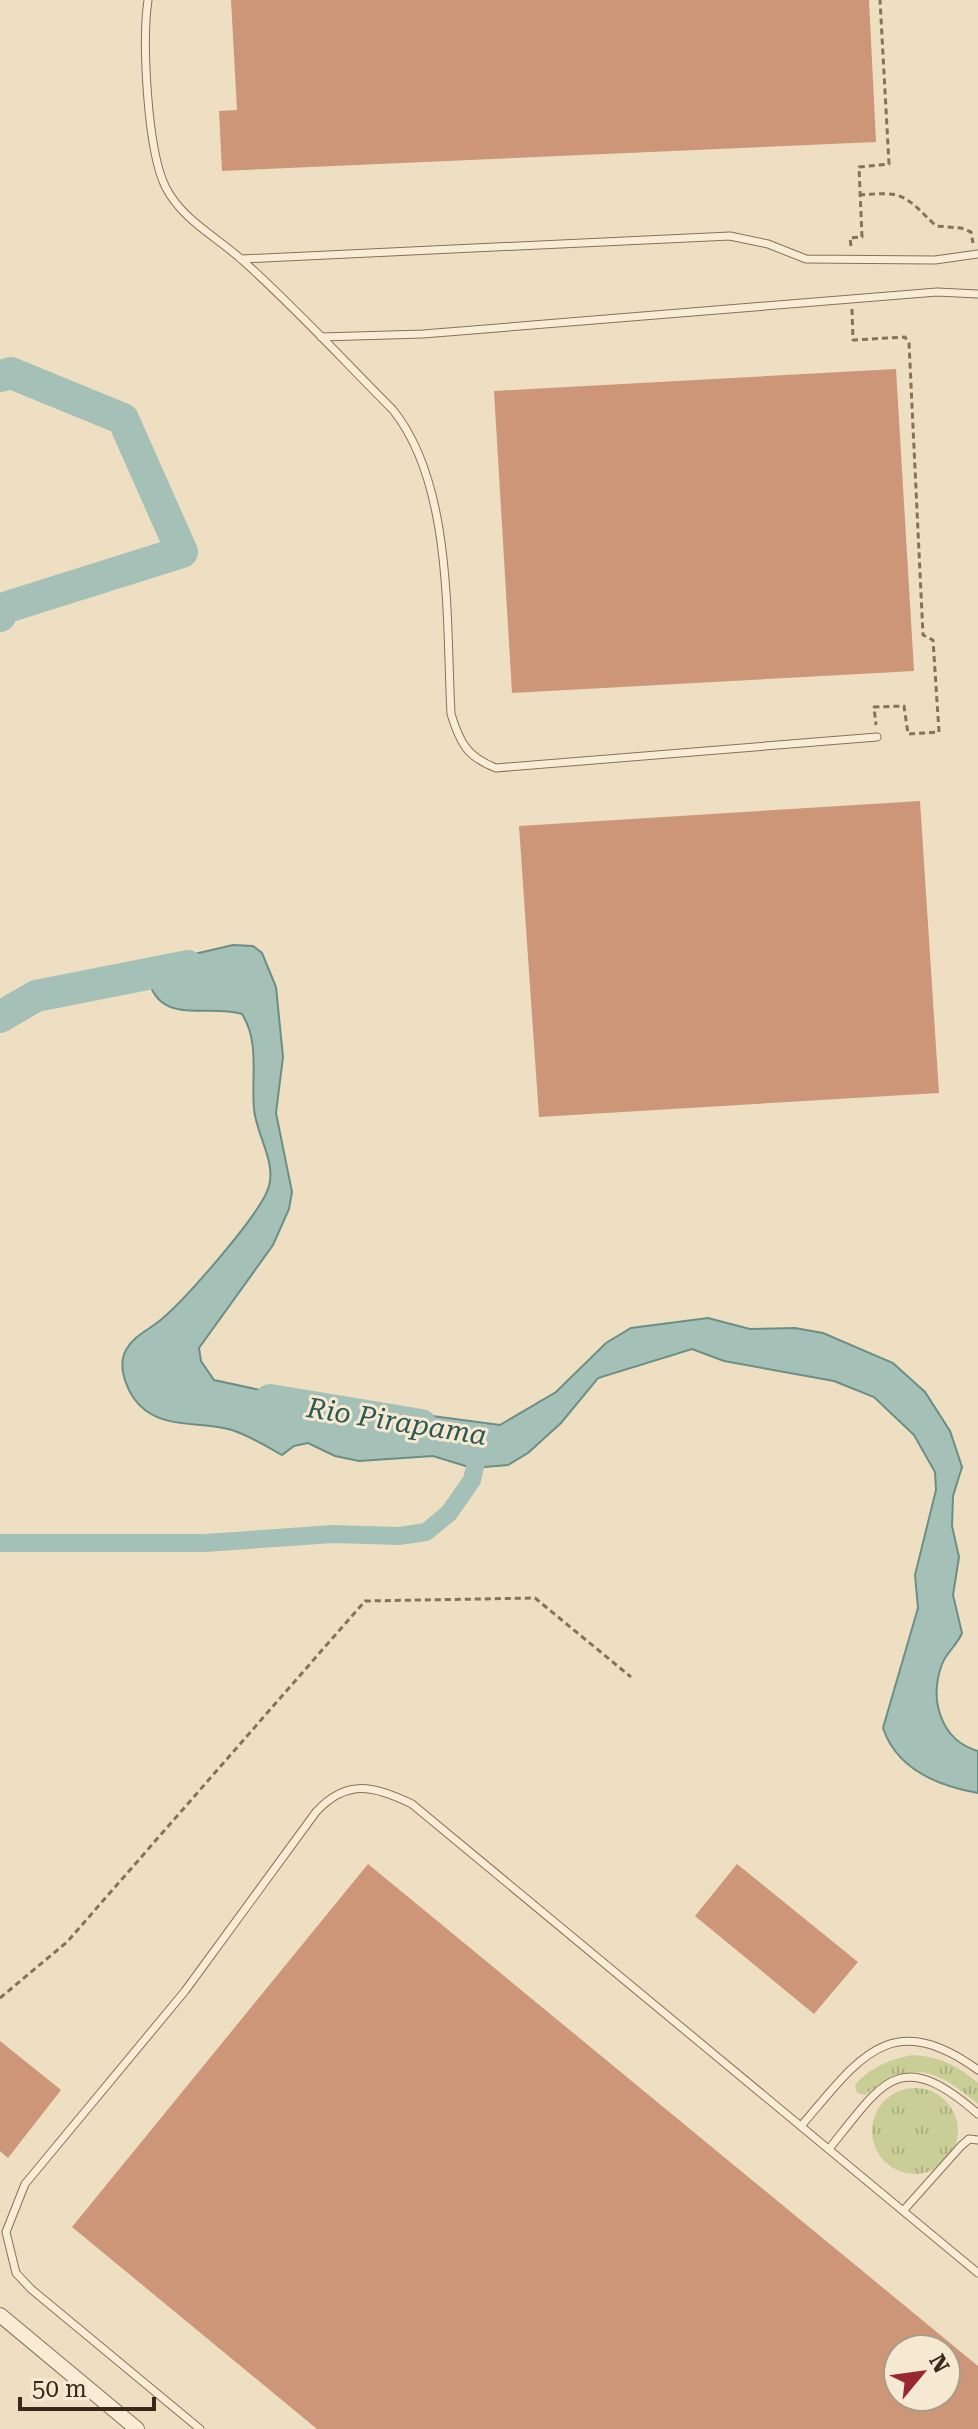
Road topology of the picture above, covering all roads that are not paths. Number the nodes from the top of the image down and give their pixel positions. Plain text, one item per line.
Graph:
1 (148, 0) edge
2 (977, 255) edge
3 (241, 259) junction
4 (978, 294) edge
5 (321, 337) junction
6 (877, 737) road end
7 (978, 2070) edge
8 (978, 2114) edge
9 (801, 2126) junction
10 (978, 2140) edge
11 (829, 2149) junction
12 (903, 2211) junction
13 (978, 2273) edge
14 (0, 2315) edge
15 (137, 2429) edge
16 (200, 2429) edge

1 - 3 lane
2 - 3 lane
3 - 5 lane
4 - 5 lane
5 - 6 lane
7 - 9 lane
8 - 11 lane
9 - 11 lane
9 - 16 lane
10 - 12 lane
11 - 12 lane
12 - 13 lane
14 - 15 street

